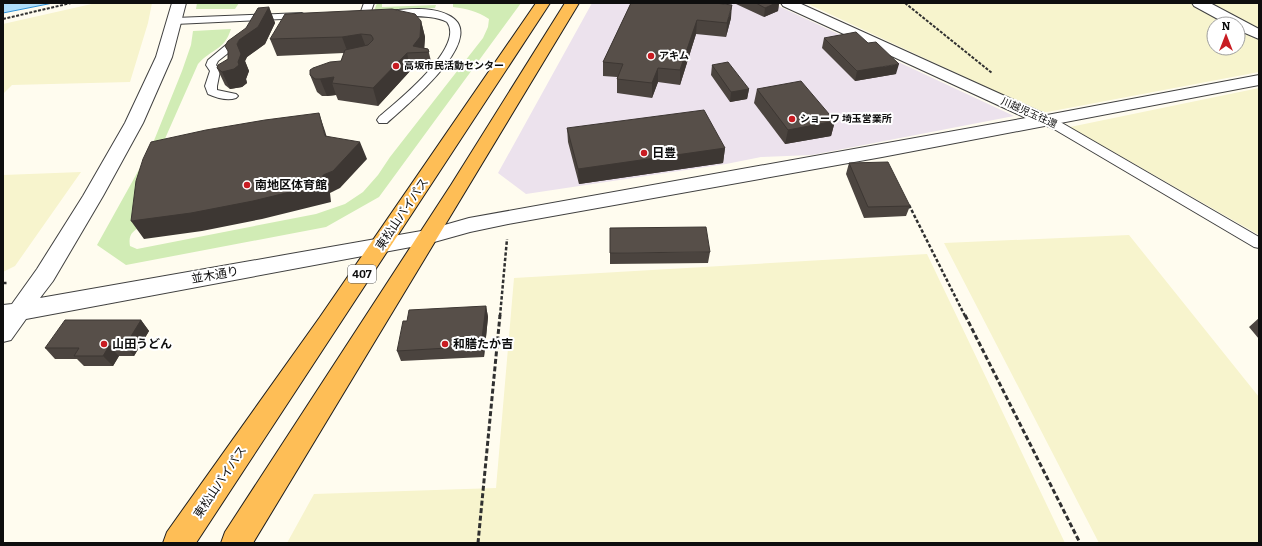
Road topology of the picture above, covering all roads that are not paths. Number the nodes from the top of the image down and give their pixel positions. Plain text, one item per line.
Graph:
1 (369, 3) edge
2 (543, 3) edge
3 (572, 3) edge
4 (788, 3) edge
5 (1199, 3) edge
6 (177, 12) edge
7 (311, 16) edge
8 (1223, 16) edge
9 (250, 18) junction
10 (1246, 28) edge
11 (1259, 35) edge
12 (1259, 80) edge
13 (232, 96) dead end
14 (383, 120) dead end
15 (1044, 120) junction
16 (428, 237) junction
17 (1259, 243) edge
18 (380, 246) junction
19 (11, 313) edge
20 (3, 333) edge
21 (178, 543) edge
22 (236, 543) edge

1 - 14 lane
2 - 18 highway, 東松山バイパス / 407
3 - 16 highway
4 - 15 street, 川越児玉往還
5 - 8 street
6 - 9 lane
6 - 19 street
7 - 9 lane
9 - 13 lane
10 - 11 street
12 - 15 street, 並木通り
15 - 16 street, 並木通り
15 - 17 lane, 川越児玉往還
16 - 18 street, 並木通り
16 - 22 highway
18 - 19 street, 並木通り
18 - 21 highway, 東松山バイパス / 407
19 - 20 street

